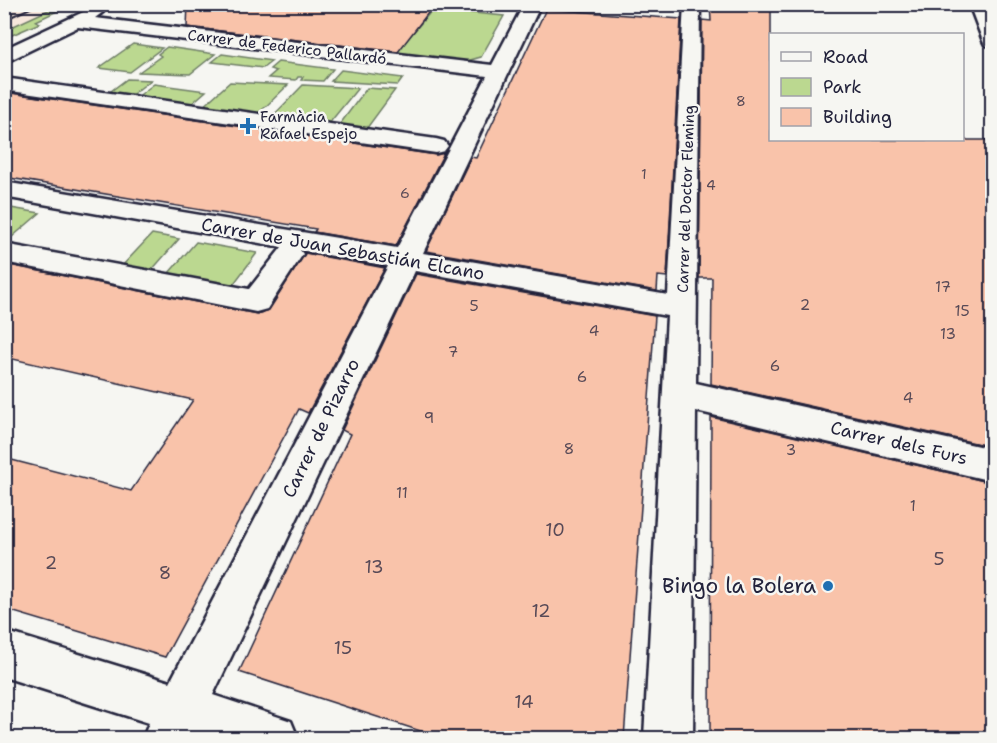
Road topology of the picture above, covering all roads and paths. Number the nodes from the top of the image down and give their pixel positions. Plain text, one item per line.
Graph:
1 (109, 4) edge
2 (533, 4) edge
3 (692, 4) edge
4 (977, 4) edge
5 (75, 21) junction
6 (993, 41) edge
7 (4, 57) edge
8 (500, 72) junction
9 (4, 84) edge
10 (436, 146) dead end
11 (4, 189) edge
12 (4, 253) edge
13 (289, 254) dead end
14 (404, 259) junction
15 (682, 308) junction
16 (678, 393) junction
17 (993, 465) edge
18 (4, 654) edge
19 (174, 724) edge
20 (274, 738) edge
21 (668, 738) edge

1 - 5 street
2 - 8 street, Carrer de Pizarro
3 - 15 street, Carrer del Doctor Fleming
4 - 6 street
5 - 7 street
5 - 8 street, Carrer de Federico Pallardó
8 - 14 street, Carrer de Pizarro
9 - 10 street
11 - 14 street, Carrer de Juan Sebastián Elcano
12 - 13 street, Carrer de Juan Sebastián Elcano
14 - 15 street, Carrer de Juan Sebastián Elcano
14 - 19 street, Carrer de Pizarro
15 - 16 street, Carrer del Doctor Fleming
16 - 17 street, Carrer dels Furs
16 - 21 street, Carrer del Doctor Fleming
18 - 19 street
19 - 20 street

